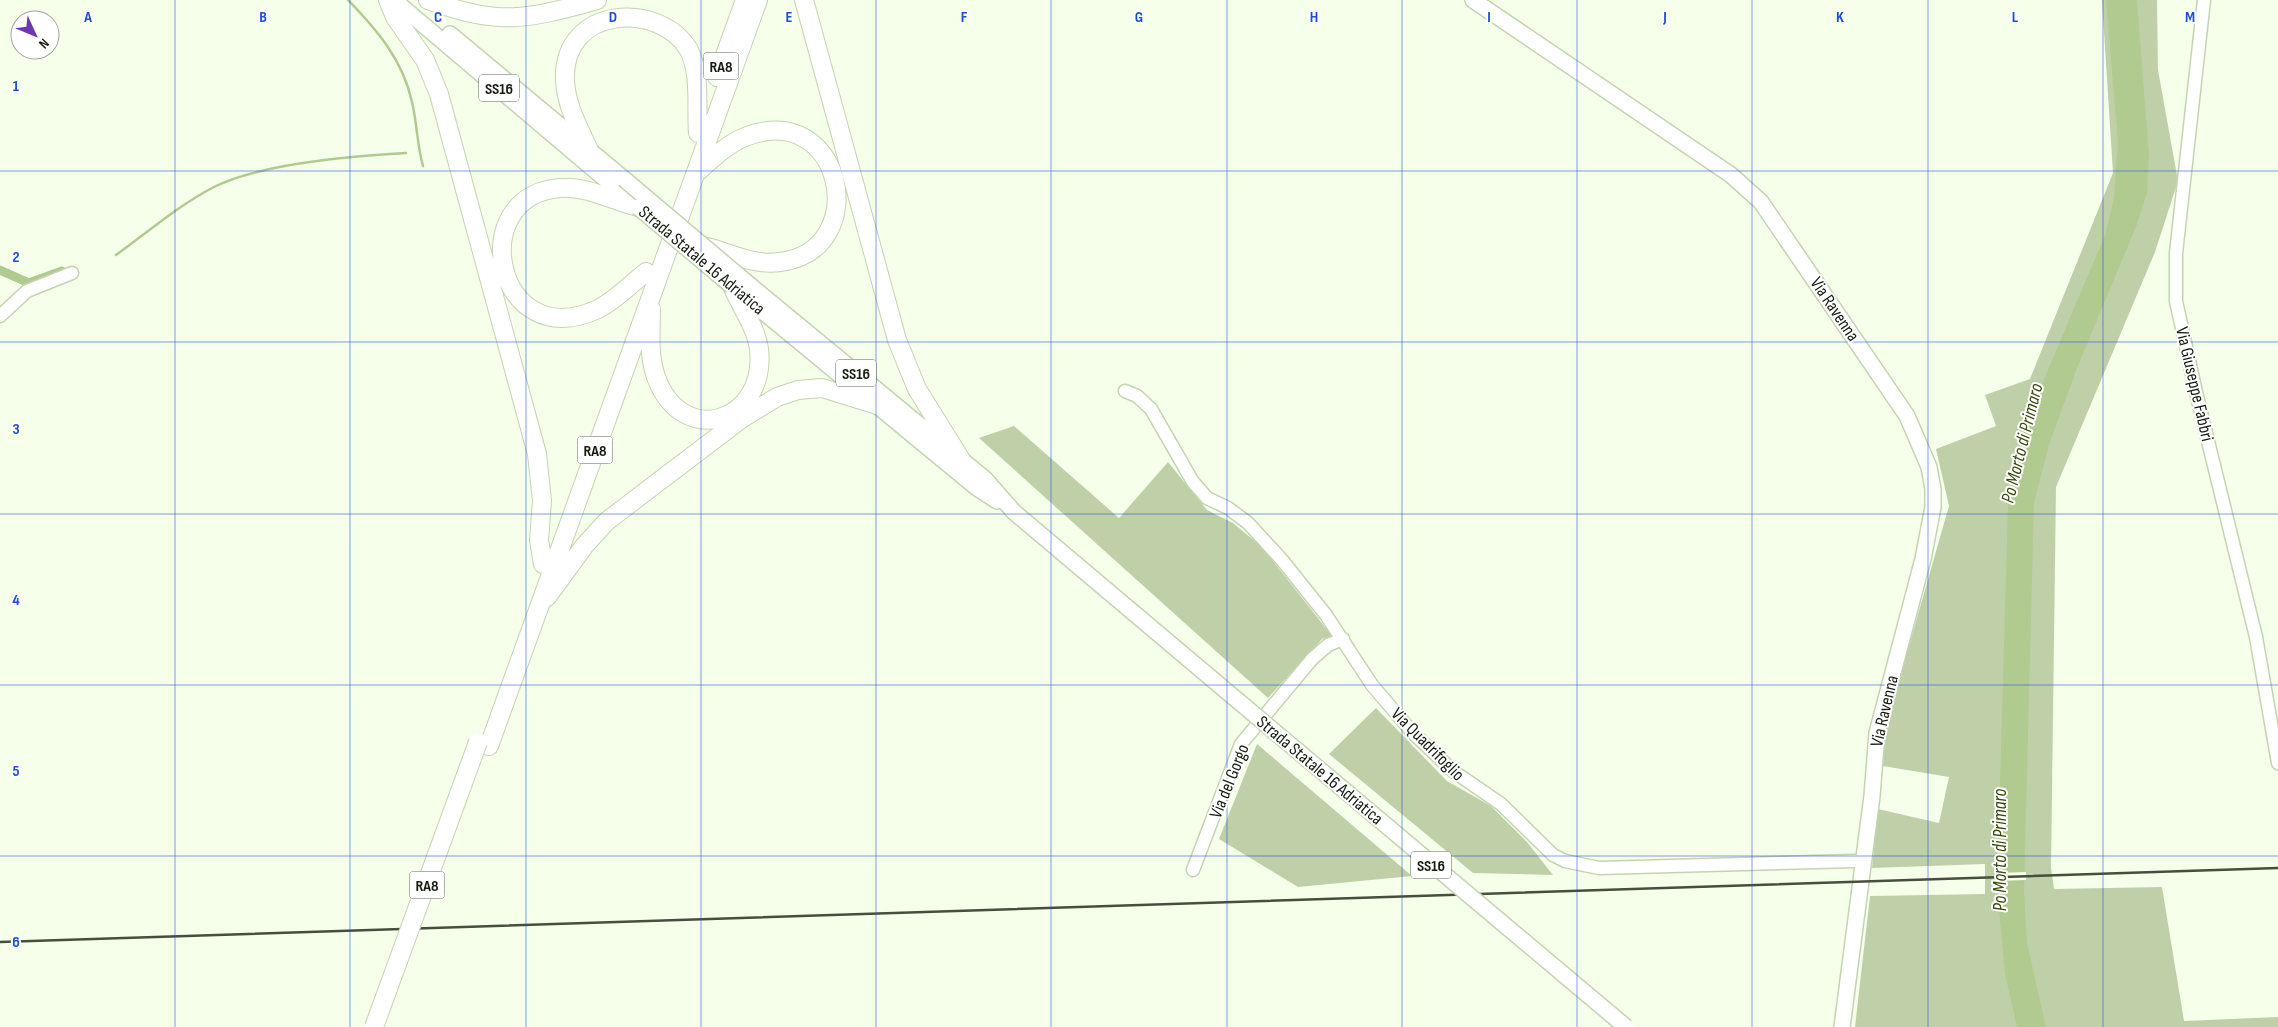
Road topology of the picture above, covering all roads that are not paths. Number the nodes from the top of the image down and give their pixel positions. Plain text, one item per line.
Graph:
1 (388, 0) edge
2 (394, 0) edge
3 (409, 0) edge
4 (428, 0) edge
5 (596, 0) edge
6 (745, 0) edge
7 (758, 0) edge
8 (804, 0) edge
9 (1473, 0) edge
10 (2204, 0) edge
11 (698, 133) junction
12 (588, 148) junction
13 (606, 171) junction
14 (696, 173) junction
15 (638, 207) junction
16 (703, 246) junction
17 (646, 272) junction
18 (72, 273) dead end
19 (732, 286) joint
20 (651, 293) junction
21 (747, 299) junction
22 (0, 316) edge
23 (1125, 391) dead end
24 (877, 404) junction
25 (960, 458) junction
26 (1014, 512) junction
27 (543, 564) junction
28 (538, 608) junction
29 (1343, 638) junction
30 (484, 744) junction
31 (1874, 758) junction
32 (2278, 763) edge
33 (1854, 862) junction
34 (1193, 870) dead end
35 (374, 1027) edge
36 (385, 1027) edge
37 (1626, 1027) edge
38 (1834, 1027) edge
39 (1842, 1027) edge

1 - 27 highway
2 - 13 main road, Strada Statale 16 Adriatica / SS16
3 - 12 main road, Strada Statale 16 Adriatica / SS16
4 - 5 highway
6 - 11 highway, RA8
7 - 14 highway, RA8
8 - 25 highway
9 - 31 main road, Via Ravenna
10 - 32 street, Via Giuseppe Fabbri
11 - 12 highway
11 - 17 highway, RA8
12 - 13 main road, Strada Statale 16 Adriatica / SS16
13 - 15 main road, Strada Statale 16 Adriatica / SS16
13 - 16 main road, Strada Statale 16 Adriatica / SS16, bridge
14 - 16 highway
14 - 20 highway, RA8
15 - 17 highway
15 - 19 main road, Strada Statale 16 Adriatica / SS16, bridge
16 - 21 main road, Strada Statale 16 Adriatica / SS16, bridge
17 - 27 highway, RA8
18 - 22 street
19 - 21 highway
20 - 21 highway
20 - 28 highway, RA8
21 - 24 main road, Strada Statale 16 Adriatica / SS16
21 - 25 main road, Strada Statale 16 Adriatica / SS16
23 - 29 street, Via Quadrifoglio
24 - 26 main road, Strada Statale 16 Adriatica / SS16
24 - 28 highway
25 - 26 main road, Strada Statale 16 Adriatica / SS16
26 - 37 main road, Strada Statale 16 Adriatica / SS16, bridge
27 - 30 highway, RA8
28 - 30 highway, RA8
29 - 33 street, Via Quadrifoglio
29 - 34 street, Via del Gorgo
30 - 35 highway, RA8, bridge
30 - 36 highway, RA8
31 - 33 main road, Via Ravenna
31 - 39 main road, Via Ravenna
33 - 38 main road, Via Ravenna

